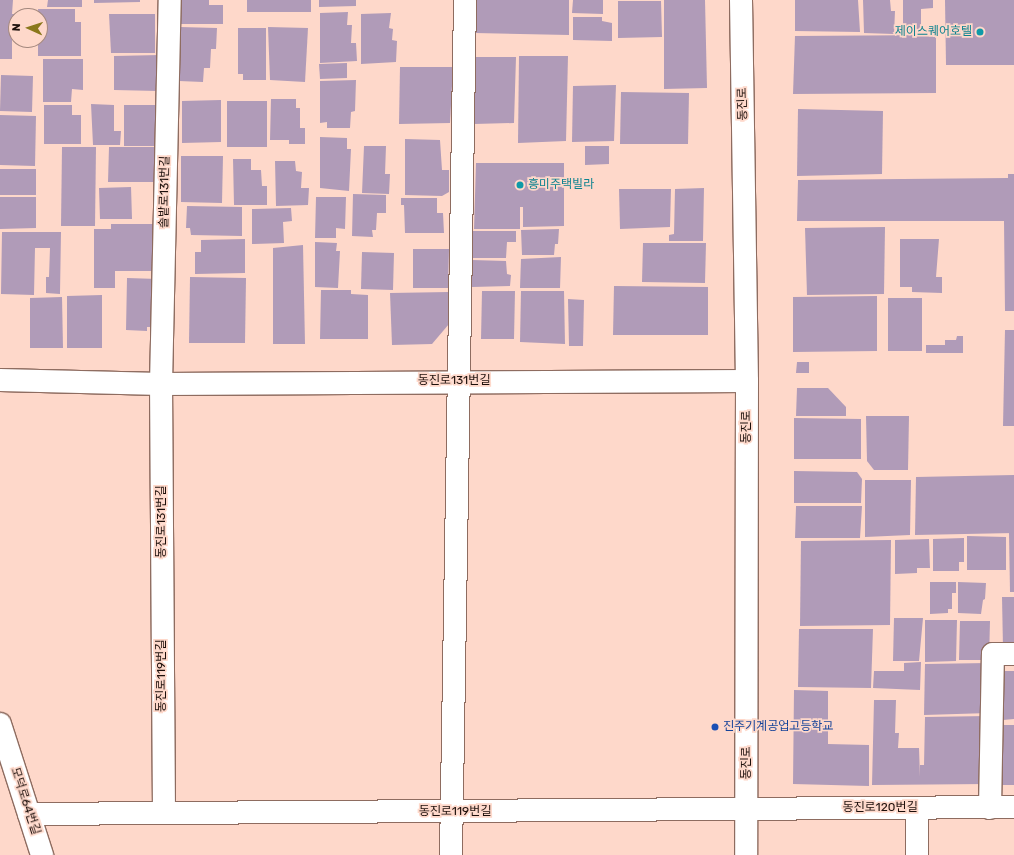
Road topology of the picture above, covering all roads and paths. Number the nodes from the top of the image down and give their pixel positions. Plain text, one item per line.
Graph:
1 (170, 0) edge
2 (466, 0) edge
3 (741, 0) edge
4 (0, 380) edge
5 (457, 380) junction
6 (747, 381) junction
7 (161, 384) junction
8 (162, 613) joint
9 (1014, 654) edge
10 (0, 724) edge
11 (917, 808) junction
12 (990, 808) junction
13 (1014, 808) edge
14 (746, 809) junction
15 (164, 812) junction
16 (451, 812) junction
17 (29, 814) junction
18 (42, 855) edge
19 (451, 855) edge
20 (746, 855) edge
21 (917, 855) edge

1 - 7 street, 솔밭로131번길
2 - 5 street
3 - 6 street, 동진로
4 - 7 street, 동진로131번길
5 - 6 street, 동진로131번길
5 - 7 street, 동진로131번길
5 - 16 street
6 - 14 street, 동진로
7 - 8 street, 동진로131번길
8 - 15 street, 동진로119번길
9 - 12 street
10 - 17 street, 모덕로64번길
11 - 12 street, 동진로120번길
11 - 14 street, 동진로120번길
11 - 21 street
12 - 13 street, 동진로120번길
14 - 16 street, 동진로119번길
14 - 20 street, 동진로
15 - 16 street, 동진로119번길
15 - 17 street, 동진로119번길
16 - 19 street
17 - 18 street, 모덕로64번길

